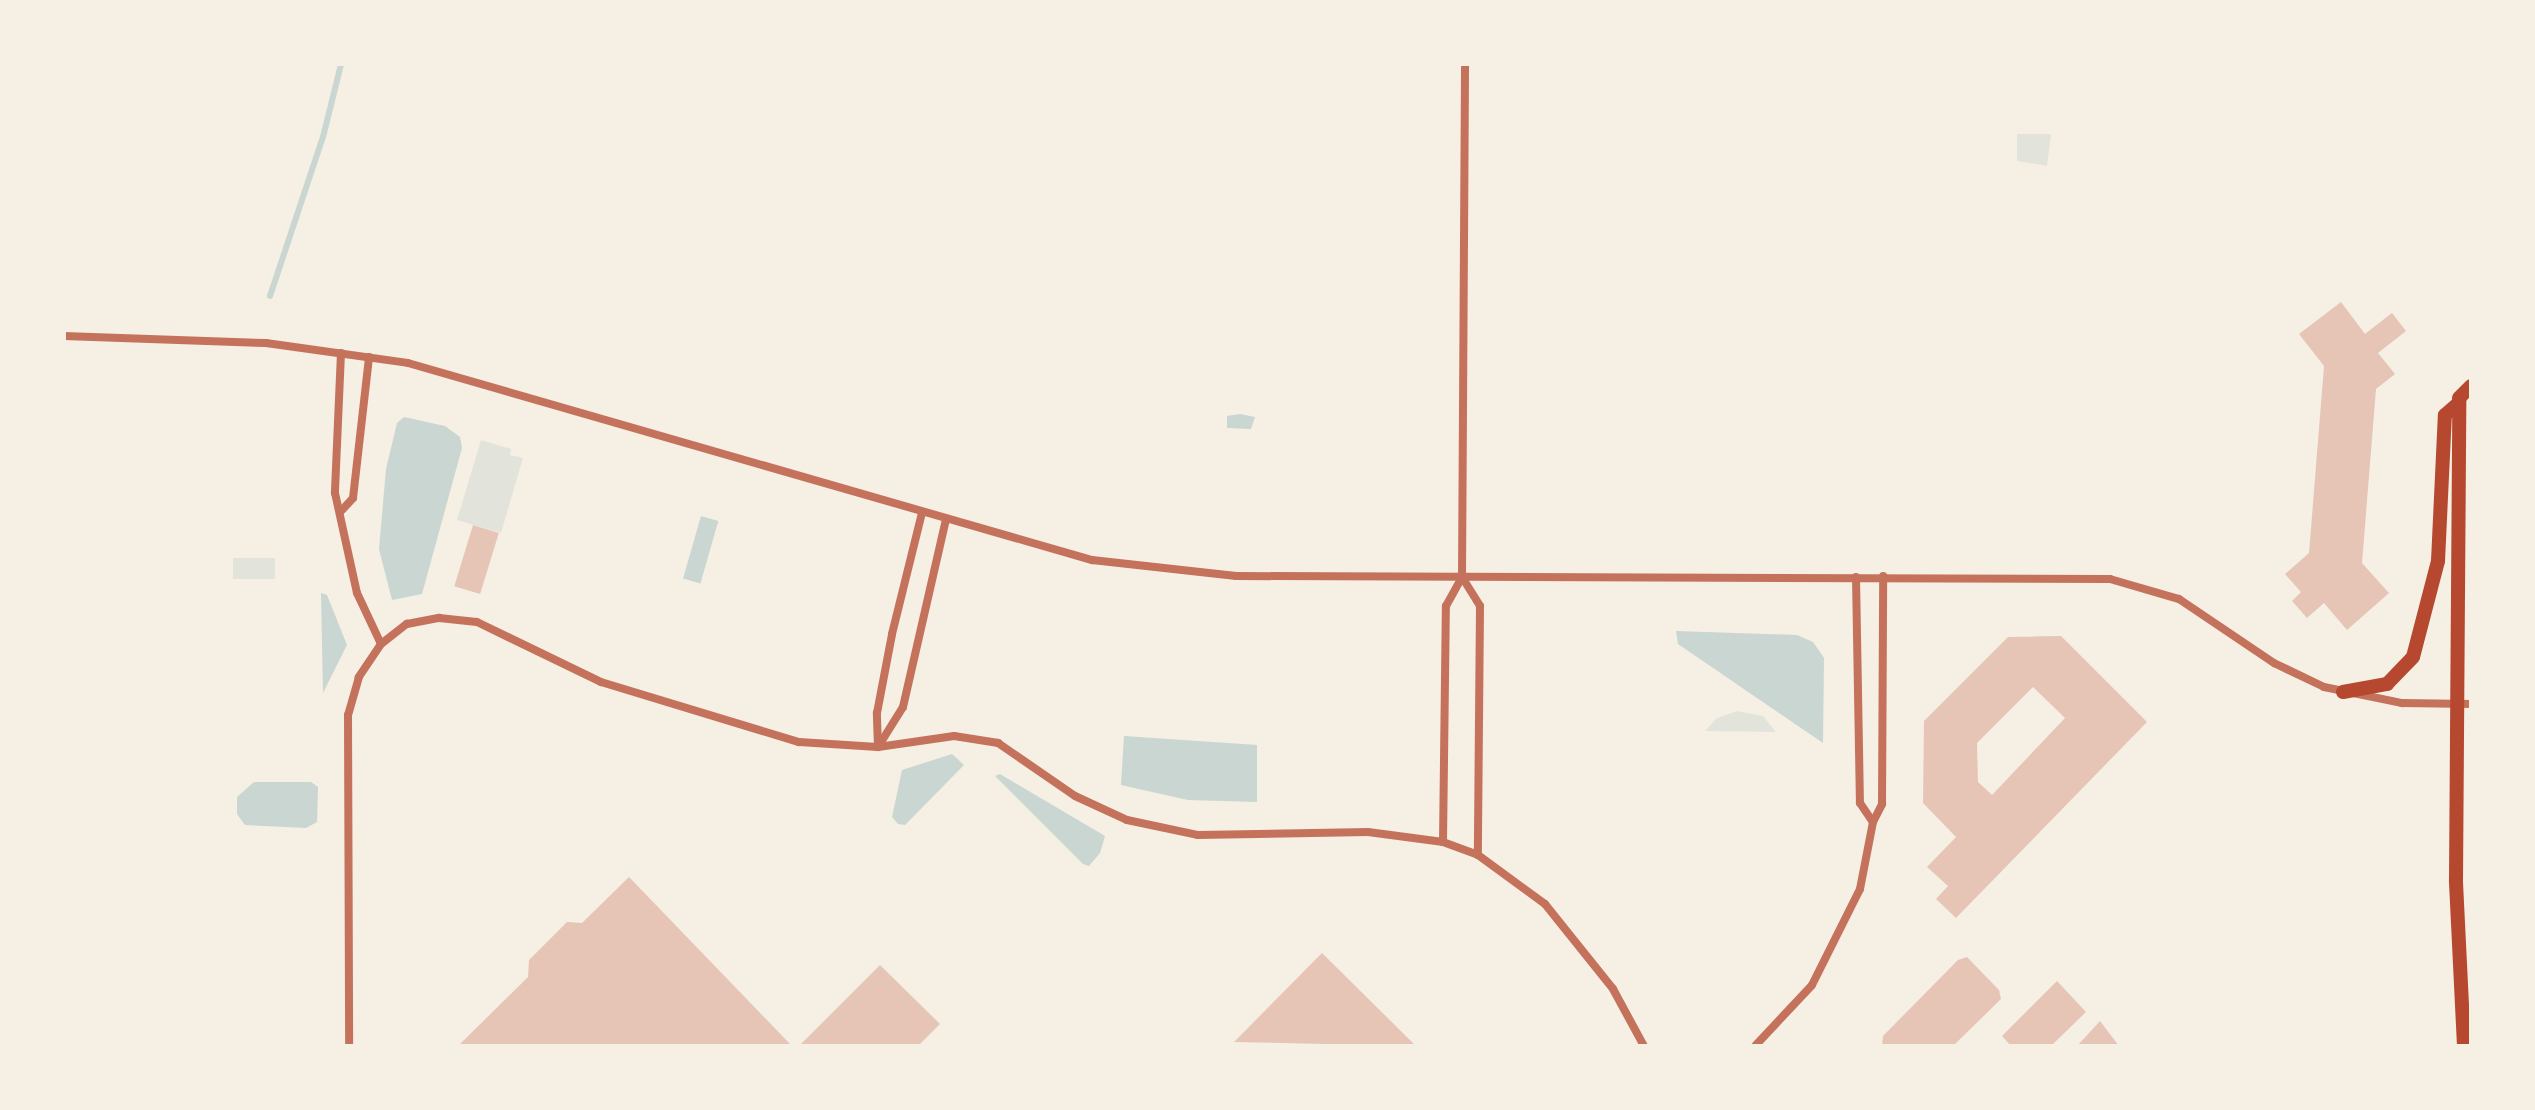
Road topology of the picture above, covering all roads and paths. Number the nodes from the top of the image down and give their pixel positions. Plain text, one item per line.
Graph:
1 (1465, 64) edge
2 (64, 336) edge
3 (341, 353) junction
4 (369, 357) junction
5 (2471, 386) edge
6 (2459, 403) junction
7 (342, 510) junction
8 (922, 513) junction
9 (946, 520) junction
10 (1883, 576) junction
11 (1462, 577) junction
12 (1856, 577) junction
13 (381, 644) junction
14 (2343, 692) junction
15 (2465, 704) edge
16 (878, 747) junction
17 (1873, 822) junction
18 (1443, 842) junction
19 (1478, 855) junction
20 (2467, 1001) edge
21 (349, 1046) edge
22 (1644, 1046) edge
23 (1755, 1046) edge
24 (2464, 1046) edge

1 - 11 street
2 - 3 street
3 - 4 street
3 - 7 street
4 - 7 street
4 - 8 street
5 - 6 main road
6 - 14 main road
6 - 15 main road
7 - 13 street
8 - 9 street
8 - 16 street
9 - 11 street
9 - 16 street
10 - 12 street
10 - 14 street
10 - 17 street
11 - 12 street
11 - 18 street
11 - 19 street
12 - 17 street
13 - 16 street
13 - 21 street
14 - 15 street
15 - 20 main road
16 - 18 street
17 - 23 street
18 - 19 street
19 - 22 street
20 - 24 main road

